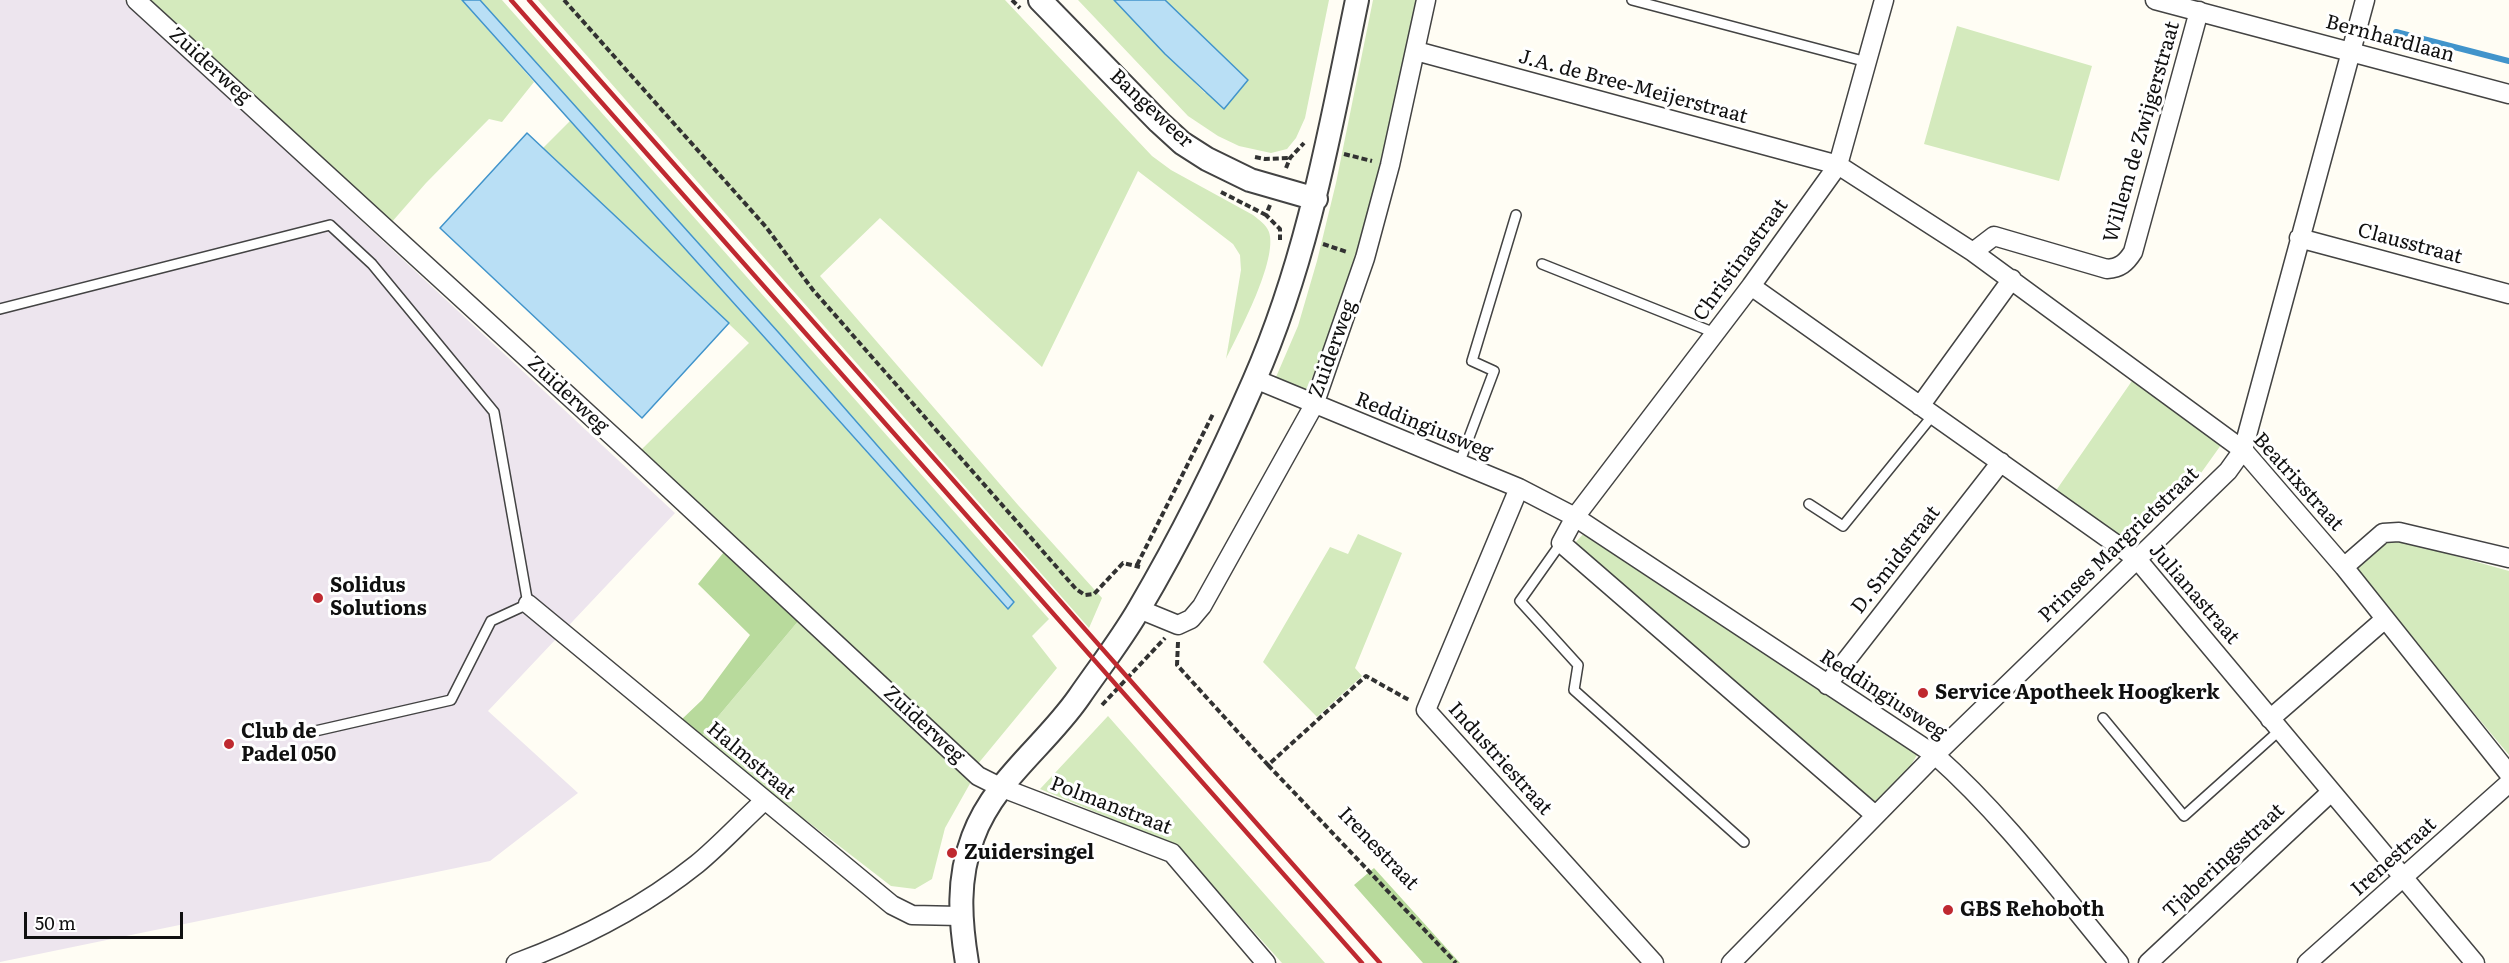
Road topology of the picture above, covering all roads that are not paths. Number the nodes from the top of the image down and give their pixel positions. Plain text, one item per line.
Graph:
1 (136, 0) edge
2 (1040, 0) edge
3 (1357, 0) edge
4 (1426, 0) edge
5 (1632, 0) edge
6 (1884, 0) edge
7 (2155, 0) edge
8 (2365, 0) edge
9 (2199, 11) junction
10 (1416, 51) junction
11 (2352, 52) junction
12 (1867, 62) junction
13 (2509, 94) edge
14 (1838, 165) junction
15 (1316, 198) junction
16 (1516, 214) dead end
17 (2299, 238) junction
18 (1973, 252) junction
19 (1542, 264) dead end
20 (2012, 279) junction
21 (1751, 286) junction
22 (2509, 294) edge
23 (0, 309) edge
24 (1715, 333) junction
25 (1255, 380) junction
26 (1314, 405) junction
27 (1927, 411) junction
28 (2244, 450) junction
29 (2001, 462) junction
30 (1459, 464) junction
31 (1519, 488) junction
32 (1809, 504) dead end
33 (1575, 517) junction
34 (1561, 543) junction
35 (2509, 558) edge
36 (2138, 559) junction
37 (2344, 567) junction
38 (528, 604) junction
39 (1139, 609) junction
40 (2385, 619) junction
41 (1827, 685) junction
42 (2103, 718) dead end
43 (2275, 724) junction
44 (311, 732) dead end
45 (1935, 755) junction
46 (2509, 774) edge
47 (2509, 783) edge
48 (1000, 787) junction
49 (2331, 792) junction
50 (764, 801) junction
51 (1875, 815) junction
52 (1744, 842) dead end
53 (2404, 879) junction
54 (960, 916) junction
55 (516, 963) edge
56 (967, 963) edge
57 (1266, 963) edge
58 (1654, 963) edge
59 (1731, 963) edge
60 (2119, 963) edge
61 (2148, 963) edge
62 (2307, 963) edge
63 (2475, 963) edge

1 - 48 street, Zuiderweg
2 - 15 street, Bangeweer
3 - 15 street
4 - 10 street, Zuiderweg
5 - 12 lane
6 - 12 street, Christinastraat
7 - 9 street, Bernhardlaan
8 - 11 street, Prinses Margrietstraat
9 - 11 street, Bernhardlaan
9 - 18 street, Willem de Zwijgerstraat
10 - 14 street, J.A. de Bree-Meijerstraat
10 - 26 street, Zuiderweg
11 - 13 street, Bernhardlaan
11 - 17 street, Prinses Margrietstraat
12 - 14 street, Christinastraat
14 - 18 street
14 - 21 street, Christinastraat
15 - 25 street
16 - 30 lane
17 - 22 street, Clausstraat
17 - 28 street, Prinses Margrietstraat
18 - 20 street, Beatrixstraat
19 - 24 lane
20 - 27 street
20 - 28 street, Beatrixstraat
21 - 24 street, Christinastraat
21 - 27 street, Julianastraat
23 - 38 lane
24 - 33 street, Christinastraat
25 - 26 street, Reddingiusweg
25 - 39 street
26 - 30 street, Reddingiusweg
26 - 39 street, Zuiderweg
27 - 29 street, Julianastraat
27 - 32 lane
28 - 36 street, Prinses Margrietstraat
28 - 37 street, Beatrixstraat
29 - 36 street, Julianastraat
29 - 41 street, D. Smidstraat
30 - 31 street, Reddingiusweg
31 - 33 street, Reddingiusweg
31 - 58 street, Industriestraat
33 - 34 street
33 - 41 street, Reddingiusweg
34 - 51 street
34 - 52 lane
35 - 37 street
36 - 43 street, Julianastraat
36 - 45 street, Prinses Margrietstraat
37 - 40 street, Beatrixstraat
38 - 44 lane
38 - 50 street, Halmstraat
39 - 48 street
40 - 43 street
40 - 46 street, Beatrixstraat
41 - 45 street, Reddingiusweg
42 - 43 lane
43 - 49 street, Julianastraat
45 - 51 street, Prinses Margrietstraat
45 - 60 street, Reddingiusweg
47 - 53 street, Irenestraat
48 - 54 street
48 - 57 street, Polmanstraat
49 - 53 street, Julianastraat
49 - 61 street, Tjaberingsstraat
50 - 54 street, Halmstraat
50 - 55 street
51 - 59 street, Prinses Margrietstraat
53 - 62 street, Irenestraat
53 - 63 street, Julianastraat
54 - 56 street

